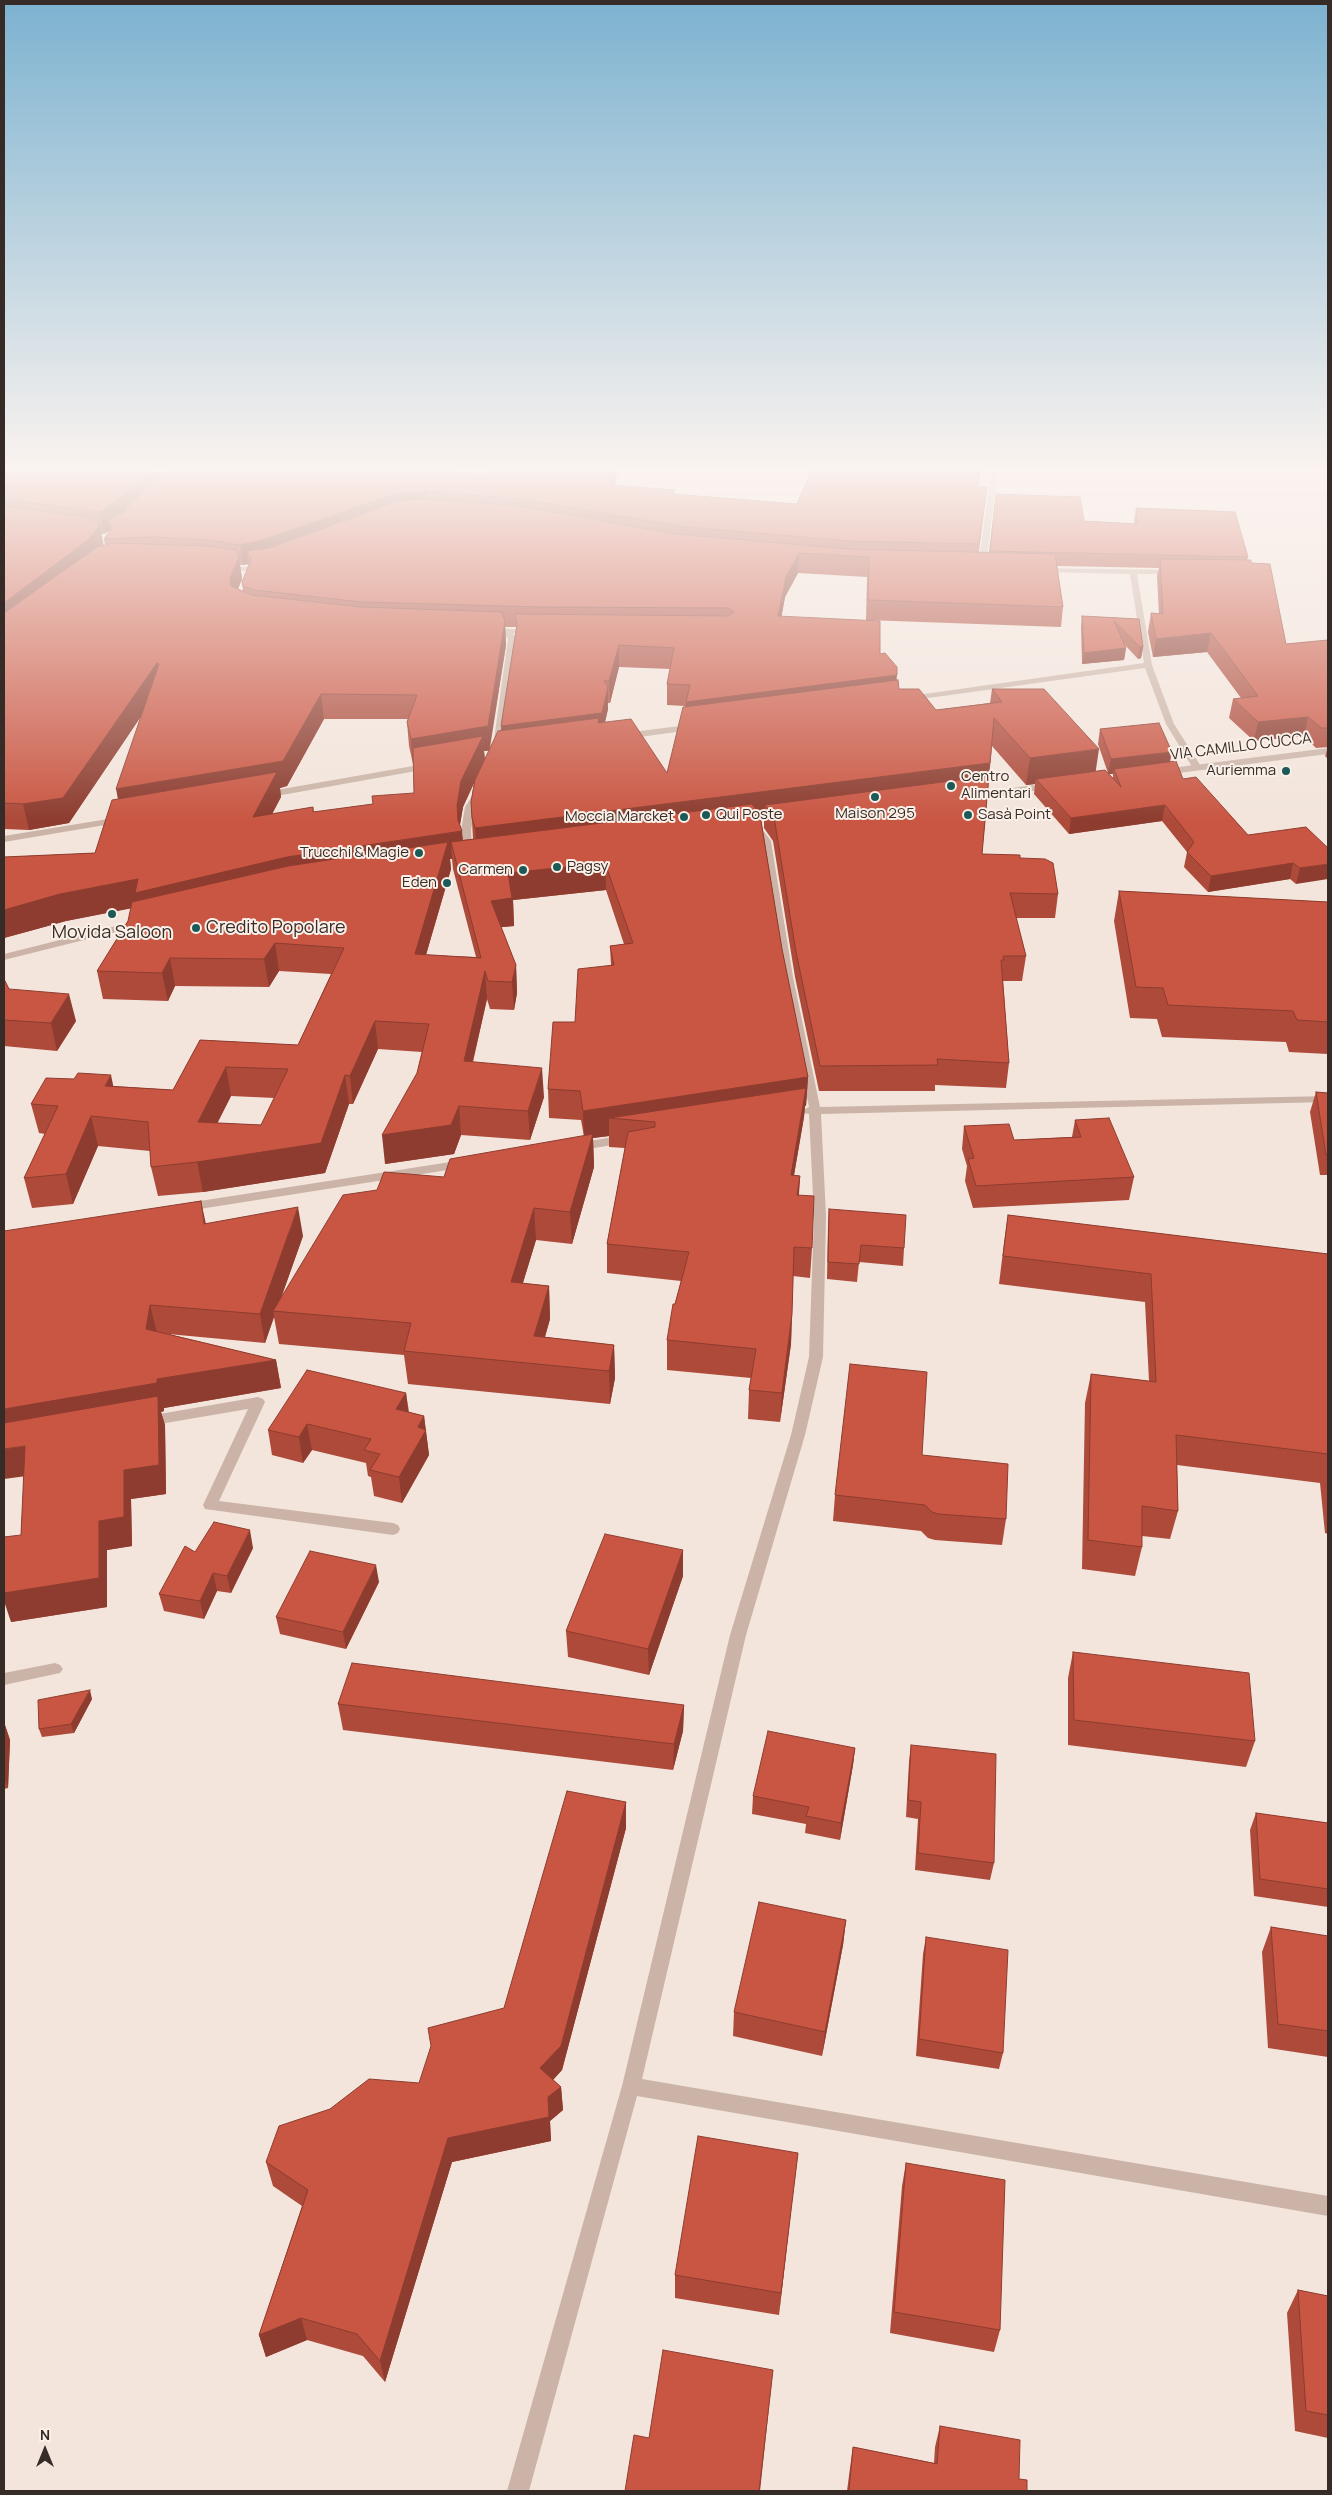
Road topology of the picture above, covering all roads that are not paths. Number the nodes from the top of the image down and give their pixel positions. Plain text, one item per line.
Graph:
1 (1136, 588) edge
2 (478, 630) edge
3 (507, 631) junction
4 (540, 632) edge
5 (1148, 665) junction
6 (900, 700) edge
7 (705, 725) edge
8 (617, 737) edge
9 (1328, 751) edge
10 (503, 752) edge
11 (442, 764) edge
12 (1197, 768) junction
13 (1153, 773) edge
14 (484, 780) edge
15 (1065, 784) edge
16 (252, 798) edge
17 (958, 798) edge
18 (128, 818) edge
19 (754, 824) edge
20 (4, 839) edge
21 (473, 860) edge
22 (148, 921) edge
23 (4, 957) edge
24 (1328, 1099) edge
25 (815, 1110) junction
26 (796, 1113) edge
27 (639, 1137) edge
28 (561, 1149) edge
29 (473, 1163) edge
30 (170, 1209) edge
31 (131, 1424) edge
32 (393, 1529) dead end
33 (55, 1669) dead end
34 (4, 1679) edge
35 (631, 2086) junction
36 (1328, 2206) edge
37 (518, 2491) edge

1 - 5 street
2 - 3 street
3 - 4 street
3 - 10 street
5 - 6 street
5 - 12 street
7 - 8 street
9 - 12 street, VIA CAMILLO CUCCA
11 - 16 street
12 - 13 street, VIA CAMILLO CUCCA
14 - 21 street
15 - 17 street
18 - 20 street
19 - 25 street
22 - 23 street
24 - 25 street
25 - 26 street
25 - 35 street
27 - 28 street
29 - 30 street
31 - 32 street
33 - 34 street
35 - 36 street
35 - 37 street

